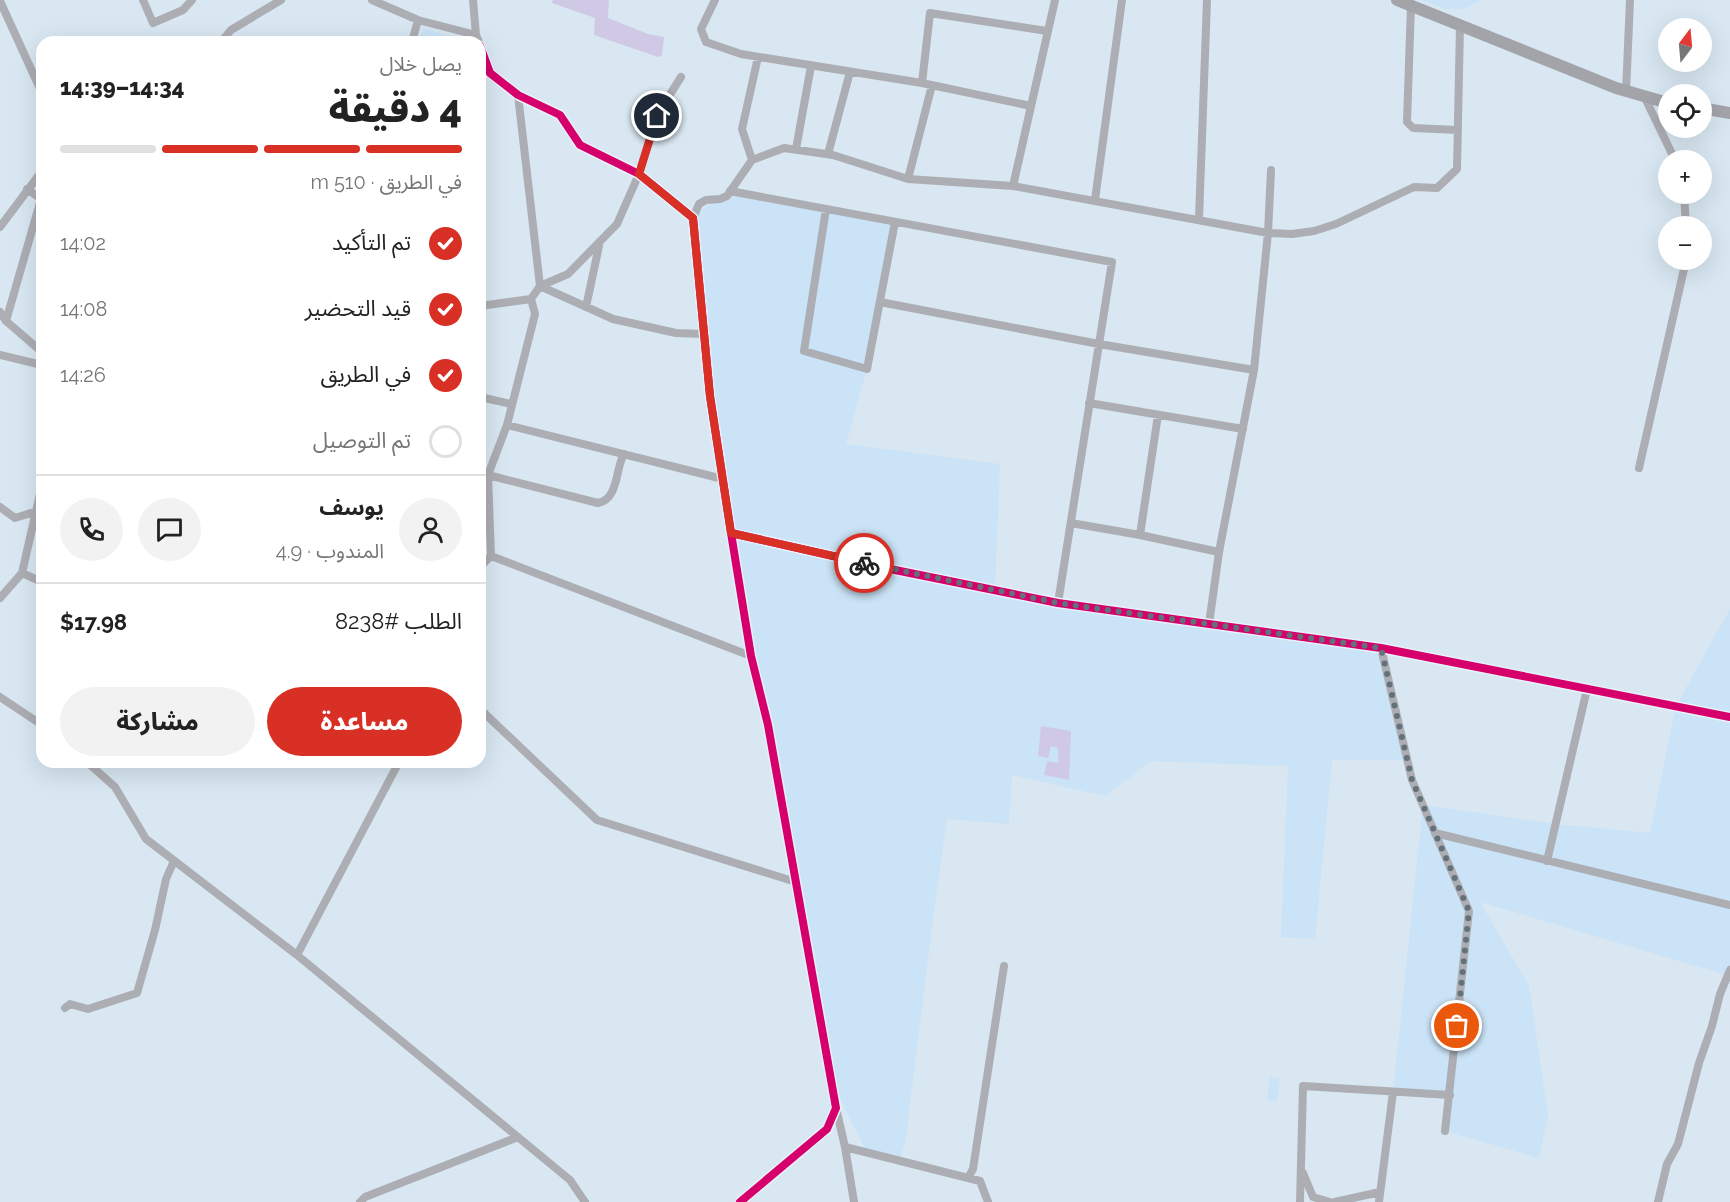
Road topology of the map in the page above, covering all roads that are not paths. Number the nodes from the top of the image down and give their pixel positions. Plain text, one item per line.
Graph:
1 (143, 0) edge
2 (192, 0) edge
3 (281, 0) edge
4 (372, 0) edge
5 (473, 0) edge
6 (714, 0) edge
7 (1055, 0) edge
8 (1122, 0) edge
9 (1207, 0) edge
10 (1397, 0) edge
11 (1630, 0) edge
12 (0, 1) edge
13 (1411, 6) junction
14 (418, 20) junction
15 (1460, 25) junction
16 (1047, 31) junction
17 (226, 36) edge
18 (414, 36) edge
19 (464, 36) edge
20 (477, 36) edge
21 (758, 57) junction
22 (486, 62) edge
23 (811, 66) junction
24 (850, 72) junction
25 (681, 76) dead end
26 (36, 80) edge
27 (922, 83) junction
28 (932, 86) junction
29 (1626, 92) junction
30 (518, 95) junction
31 (1645, 98) junction
32 (1658, 101) edge
33 (1031, 106) junction
34 (1712, 110) edge
35 (1730, 113) edge
36 (1458, 130) junction
37 (796, 149) junction
38 (1670, 150) edge
39 (828, 154) junction
40 (752, 160) junction
41 (1271, 170) dead end
42 (639, 174) junction
43 (36, 178) edge
44 (908, 179) junction
45 (1013, 186) junction
46 (27, 189) junction
47 (730, 191) junction
48 (36, 195) edge
49 (1095, 200) junction
50 (826, 209) junction
51 (36, 216) edge
52 (693, 218) junction
53 (1199, 219) junction
54 (895, 222) junction
55 (0, 227) edge
56 (1268, 233) junction
57 (599, 245) junction
58 (1684, 270) edge
59 (540, 286) junction
60 (531, 299) junction
61 (880, 302) junction
62 (486, 305) edge
63 (586, 307) junction
64 (0, 312) edge
65 (6, 321) junction
66 (703, 334) junction
67 (1099, 344) junction
68 (36, 347) edge
69 (0, 355) edge
70 (36, 364) edge
71 (1254, 370) junction
72 (486, 398) edge
73 (1089, 403) junction
74 (511, 404) junction
75 (1158, 415) junction
76 (507, 425) junction
77 (1243, 429) junction
78 (624, 454) junction
79 (1639, 468) dead end
80 (486, 470) edge
81 (486, 474) edge
82 (723, 479) junction
83 (486, 497) edge
84 (0, 507) edge
85 (36, 511) edge
86 (36, 515) edge
87 (1071, 523) junction
88 (731, 533) junction
89 (1140, 535) junction
90 (1219, 552) junction
91 (491, 556) junction
92 (486, 561) edge
93 (22, 573) junction
94 (36, 579) edge
95 (0, 598) edge
96 (1058, 603) junction
97 (1209, 624) junction
98 (1381, 648) junction
99 (752, 656) junction
100 (1587, 689) junction
101 (0, 697) edge
102 (486, 715) edge
103 (1730, 717) edge
104 (36, 721) edge
105 (94, 768) edge
106 (396, 768) edge
107 (1435, 833) junction
108 (174, 861) junction
109 (1547, 861) junction
110 (796, 882) junction
111 (1730, 905) edge
112 (297, 955) junction
113 (1004, 966) dead end
114 (1730, 970) edge
115 (65, 1008) dead end
116 (1393, 1092) junction
117 (1450, 1095) junction
118 (836, 1108) junction
119 (1445, 1131) dead end
120 (518, 1137) junction
121 (845, 1147) junction
122 (1301, 1170) junction
123 (968, 1178) junction
124 (1380, 1192) junction
125 (360, 1202) edge
126 (585, 1202) edge
127 (740, 1202) edge
128 (854, 1202) edge
129 (988, 1202) edge
130 (1300, 1202) edge
131 (1330, 1202) edge
132 (1335, 1202) edge
133 (1379, 1202) edge
134 (1658, 1202) edge

1 - 2 street
3 - 17 street
4 - 14 street
5 - 20 street
6 - 21 street
7 - 16 street
8 - 49 street
9 - 53 street
10 - 13 street
11 - 29 street
12 - 26 street
13 - 15 street
13 - 36 street
14 - 18 street
14 - 19 street
15 - 29 street
15 - 36 street
16 - 27 street
16 - 33 street
21 - 23 street
21 - 40 street
22 - 30 street
23 - 24 street
23 - 37 street
24 - 27 street
24 - 39 street
25 - 42 street
27 - 28 street
28 - 33 street
28 - 44 street
29 - 31 street
30 - 42 street
30 - 59 street
31 - 32 street
31 - 38 street
33 - 45 street
34 - 35 street
36 - 56 street
37 - 39 street
37 - 40 street
39 - 44 street
40 - 47 street
41 - 56 street
42 - 52 street
42 - 57 street
43 - 46 street
44 - 45 street
45 - 49 street
46 - 48 street
46 - 55 street
47 - 50 street
47 - 52 street
49 - 53 street
50 - 54 street
50 - 61 street
51 - 65 street
52 - 66 street
53 - 56 street
54 - 61 street
54 - 67 street
56 - 71 street
57 - 59 street
57 - 63 street
58 - 79 street
59 - 60 street
59 - 63 street
60 - 62 street
60 - 74 street
61 - 67 street
63 - 66 street
64 - 65 street
65 - 68 street
66 - 82 street
67 - 71 street
67 - 73 street
69 - 70 street
71 - 77 street
72 - 74 street
73 - 75 street
73 - 87 street
74 - 76 street
75 - 77 street
75 - 89 street
76 - 78 street
76 - 80 street
77 - 90 street
78 - 81 street
78 - 82 street
82 - 88 street
83 - 91 street
84 - 85 street
86 - 93 street
87 - 89 street
87 - 96 street
88 - 96 street
88 - 99 street
89 - 90 street
90 - 97 street
91 - 92 street
91 - 99 street
93 - 94 street
93 - 95 street
96 - 97 street
97 - 98 street
98 - 100 street
98 - 107 street
99 - 110 street
100 - 103 street
100 - 109 street
101 - 104 street
102 - 110 street
105 - 108 street
106 - 112 street
107 - 109 street
107 - 117 street
108 - 112 street
108 - 115 street
109 - 111 street
110 - 118 street
112 - 120 street
113 - 123 street
114 - 134 street
116 - 117 street
116 - 122 street
116 - 124 street
117 - 119 street
118 - 121 street
118 - 127 street
120 - 125 street
120 - 126 street
121 - 123 street
121 - 128 street
122 - 130 street
122 - 131 street
123 - 129 street
124 - 132 street
124 - 133 street

